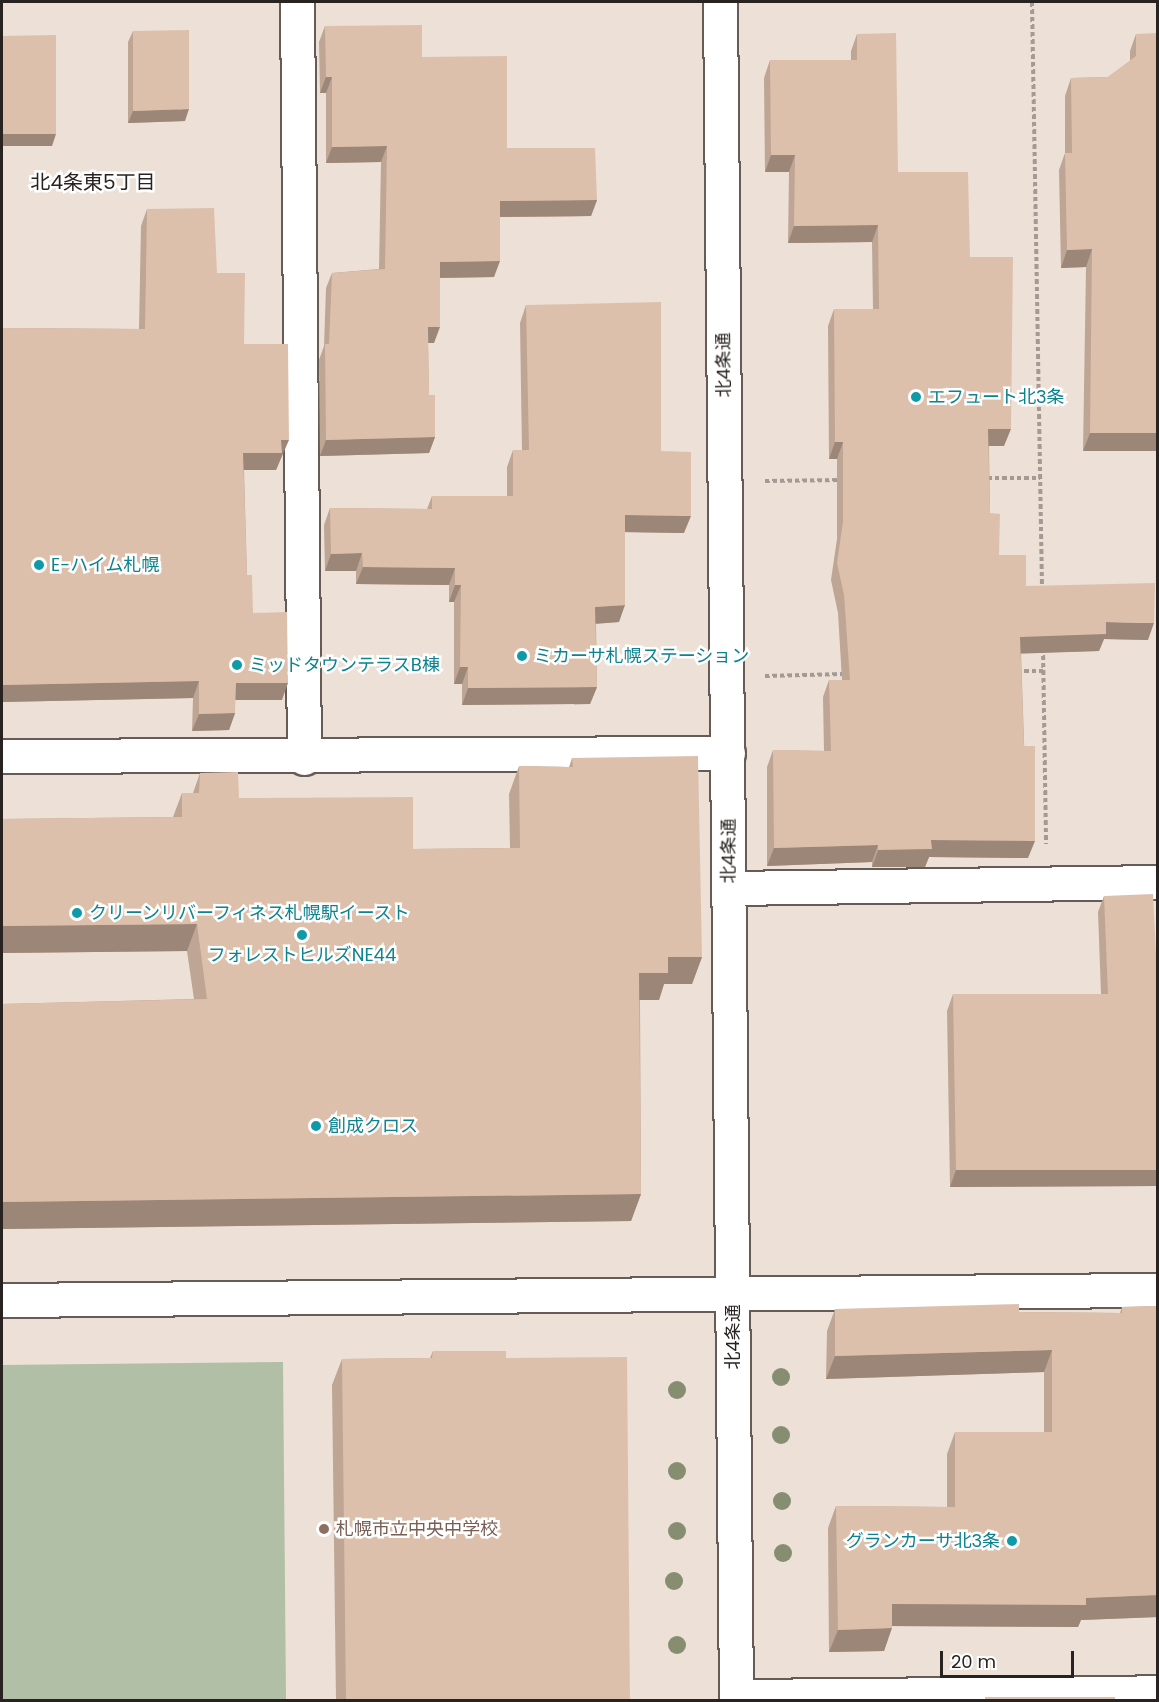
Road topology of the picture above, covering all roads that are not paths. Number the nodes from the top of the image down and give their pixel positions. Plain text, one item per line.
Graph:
1 (297, 2) edge
2 (720, 2) edge
3 (729, 753) junction
4 (2, 756) edge
5 (304, 758) junction
6 (1158, 882) edge
7 (730, 888) junction
8 (1158, 1290) edge
9 (733, 1294) junction
10 (2, 1300) edge
11 (1158, 1692) edge
12 (736, 1698) edge

1 - 5 street
2 - 3 street, 北4条通
3 - 5 street
3 - 7 street, 北4条通
4 - 5 street
6 - 7 street
7 - 9 street, 北4条通
8 - 9 street
9 - 10 street
9 - 12 street, 北4条通
11 - 12 street

